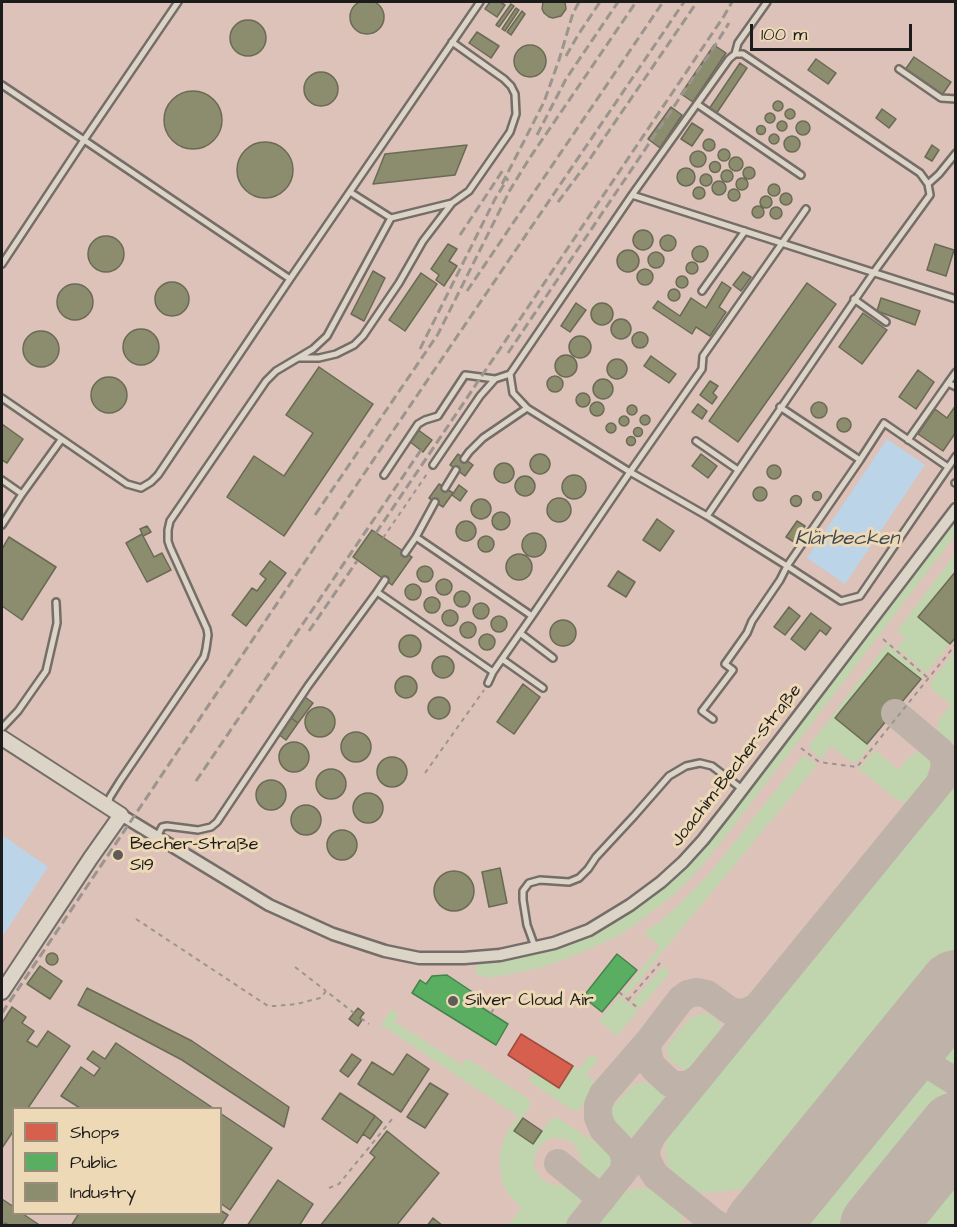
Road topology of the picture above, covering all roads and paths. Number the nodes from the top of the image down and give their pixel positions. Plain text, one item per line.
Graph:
1 (178, 2) edge
2 (480, 2) edge
3 (767, 2) edge
4 (452, 42) junction
5 (735, 54) junction
6 (899, 69) dead end
7 (2, 85) edge
8 (956, 99) edge
9 (697, 104) junction
10 (84, 140) junction
11 (956, 153) edge
12 (801, 175) dead end
13 (928, 184) junction
14 (350, 192) junction
15 (632, 195) junction
16 (452, 203) junction
17 (806, 209) dead end
18 (391, 218) junction
19 (745, 231) junction
20 (783, 243) junction
21 (2, 264) edge
22 (874, 272) junction
23 (290, 279) junction
24 (702, 291) dead end
25 (854, 299) junction
26 (956, 299) edge
27 (886, 322) dead end
28 (299, 358) junction
29 (956, 372) edge
30 (510, 374) junction
31 (495, 380) junction
32 (948, 382) junction
33 (956, 387) edge
34 (2, 398) edge
35 (780, 407) junction
36 (527, 408) junction
37 (61, 440) junction
38 (908, 440) junction
39 (696, 441) dead end
40 (956, 456) edge
41 (464, 459) dead end
42 (860, 460) junction
43 (433, 465) joint
44 (948, 467) junction
45 (456, 470) dead end
46 (738, 470) junction
47 (630, 472) junction
48 (384, 475) dead end
49 (2, 480) edge
50 (445, 488) dead end
51 (22, 494) junction
52 (435, 502) dead end
53 (956, 509) edge
54 (706, 516) junction
55 (2, 525) edge
56 (416, 537) junction
57 (383, 538) dead end
58 (405, 553) dead end
59 (787, 566) junction
60 (385, 580) dead end
61 (377, 592) junction
62 (56, 602) dead end
63 (532, 616) junction
64 (520, 633) junction
65 (883, 639) dead end
66 (956, 644) edge
67 (553, 658) dead end
68 (502, 659) junction
69 (493, 672) junction
70 (928, 678) junction
71 (488, 682) joint
72 (543, 688) dead end
73 (713, 719) dead end
74 (2, 728) edge
75 (2, 738) edge
76 (801, 748) dead end
77 (425, 773) dead end
78 (742, 789) junction
79 (108, 806) junction
80 (121, 814) junction
81 (157, 837) junction
82 (136, 919) dead end
83 (536, 948) junction
84 (660, 963) dead end
85 (295, 967) dead end
86 (326, 991) junction
87 (2, 992) edge
88 (505, 992) dead end
89 (619, 992) dead end
90 (628, 1000) junction
91 (639, 1009) dead end
92 (354, 1012) dead end
93 (491, 1013) dead end
94 (361, 1018) dead end
95 (369, 1024) dead end
96 (393, 1118) dead end
97 (328, 1188) dead end

1 - 10 lane
2 - 4 lane
3 - 5 lane
4 - 14 lane
4 - 16 lane
5 - 9 lane
5 - 13 lane
6 - 8 lane
7 - 10 lane
9 - 12 lane
9 - 15 lane
10 - 21 lane
10 - 23 lane
11 - 13 lane
13 - 22 lane
14 - 18 lane
14 - 23 lane
15 - 19 lane
15 - 30 lane
16 - 18 lane
16 - 28 lane
17 - 20 lane
18 - 28 lane
19 - 20 lane
19 - 24 lane
20 - 22 lane
20 - 47 lane
22 - 25 lane
22 - 26 lane
23 - 37 lane
25 - 27 lane
25 - 35 lane
28 - 79 lane
29 - 32 lane
30 - 31 lane
30 - 36 lane
31 - 43 lane
31 - 48 lane
32 - 33 lane
32 - 38 lane
34 - 37 lane
35 - 42 lane
35 - 46 lane
36 - 41 lane
36 - 47 lane
37 - 51 lane
38 - 42 lane
38 - 44 lane
39 - 46 lane
40 - 44 lane
42 - 59 lane
43 - 57 path
44 - 59 lane
45 - 50 lane
46 - 54 lane
47 - 54 lane
47 - 63 lane
49 - 51 lane
51 - 55 lane
52 - 56 lane
53 - 78 street, Joachim-Becher-Straße
54 - 59 lane
56 - 58 lane
56 - 63 lane
59 - 73 lane
60 - 61 lane
61 - 69 lane
61 - 81 lane
62 - 74 lane
63 - 64 lane
64 - 67 lane
64 - 68 lane
65 - 70 path
66 - 70 path
68 - 69 lane
68 - 72 lane
69 - 71 lane
70 - 76 path
71 - 77 path
75 - 79 street
78 - 83 street, Joachim-Becher-Straße
78 - 83 lane
79 - 80 street
80 - 81 street, Joachim-Becher-Straße
80 - 87 street
81 - 83 street, Joachim-Becher-Straße
82 - 86 path
84 - 90 path
85 - 86 path
86 - 92 path
88 - 93 path
89 - 90 path
90 - 91 path
94 - 95 path
96 - 97 path

